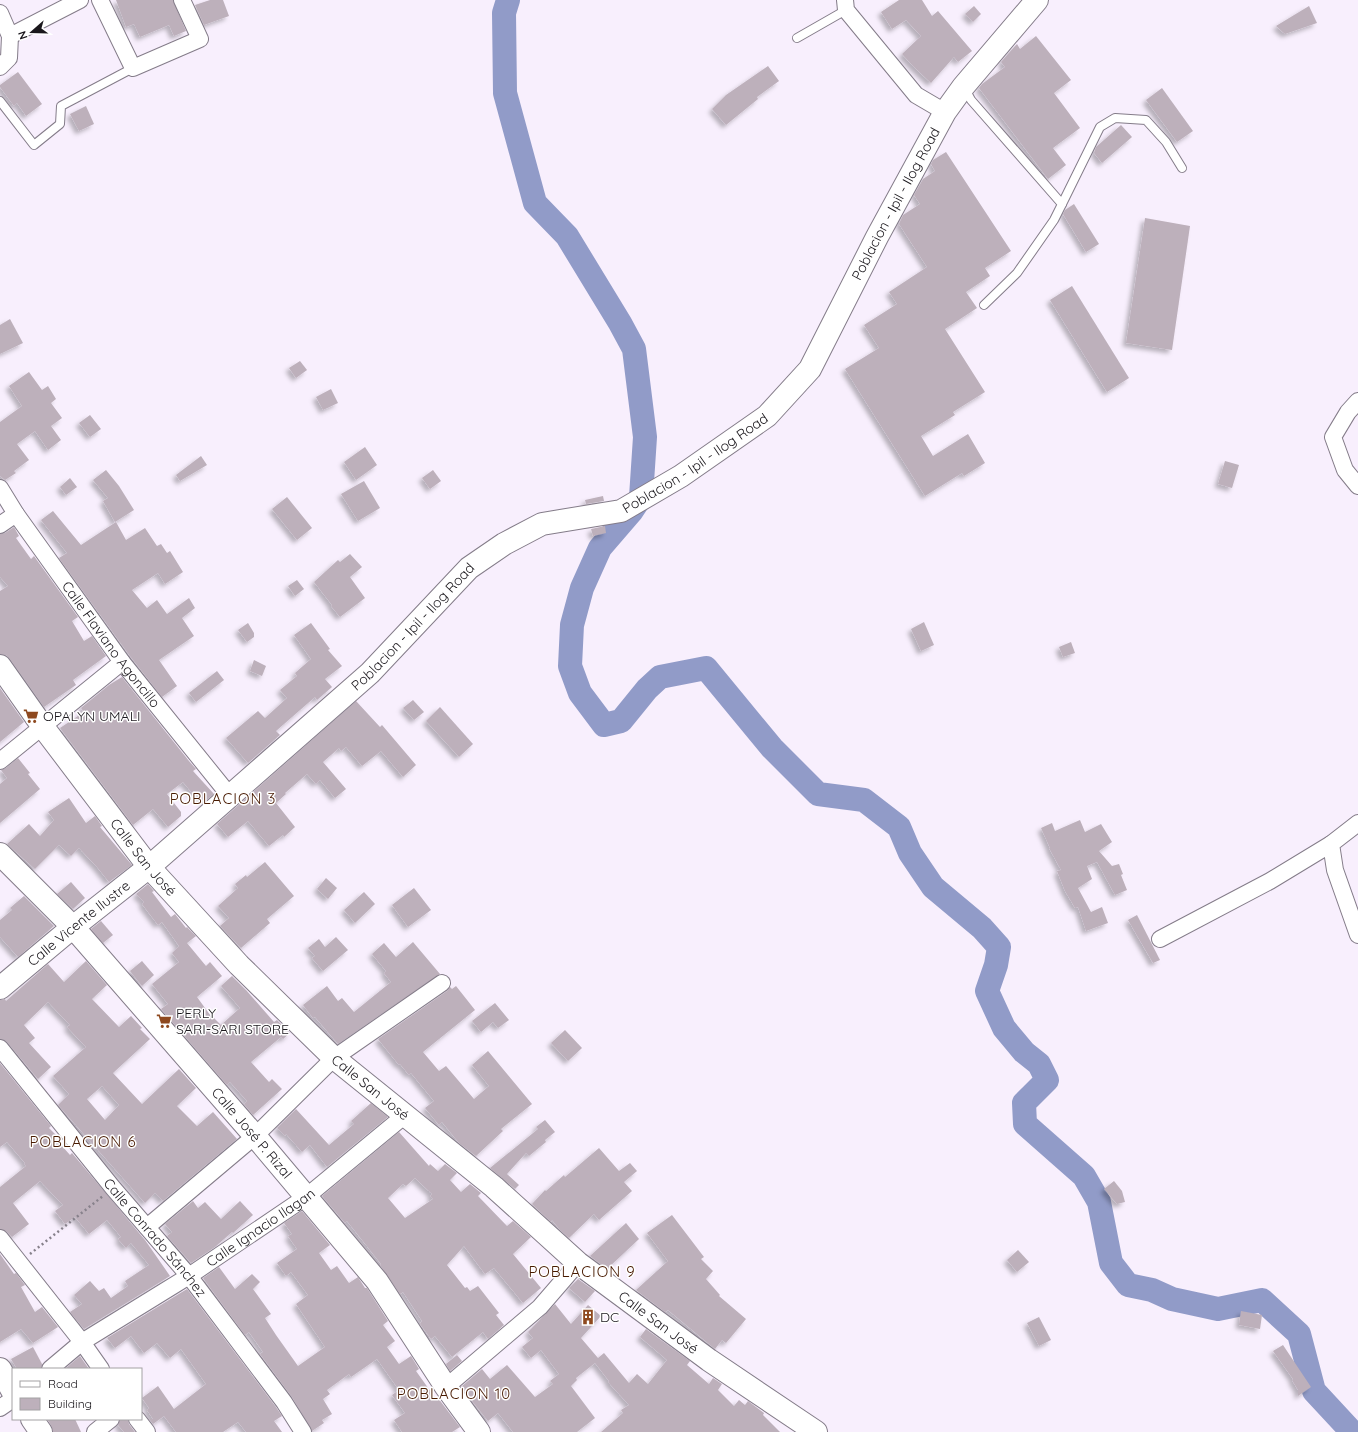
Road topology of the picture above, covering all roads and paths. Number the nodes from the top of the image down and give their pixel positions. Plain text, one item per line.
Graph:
1 (80, 0) edge
2 (100, 0) edge
3 (182, 0) edge
4 (1037, 0) edge
5 (846, 5) edge
6 (0, 13) edge
7 (10, 36) junction
8 (797, 38) dead end
9 (0, 67) edge
10 (133, 68) junction
11 (963, 86) junction
12 (0, 101) edge
13 (945, 112) junction
14 (1182, 168) dead end
15 (1062, 204) junction
16 (984, 305) dead end
17 (1358, 401) edge
18 (1358, 486) edge
19 (0, 488) edge
20 (16, 514) junction
21 (0, 525) edge
22 (122, 662) junction
23 (0, 666) edge
24 (43, 727) junction
25 (0, 761) edge
26 (230, 796) junction
27 (1358, 823) edge
28 (1331, 844) junction
29 (0, 854) edge
30 (149, 867) junction
31 (73, 927) junction
32 (1358, 935) edge
33 (1160, 939) dead end
34 (442, 983) dead end
35 (0, 988) edge
36 (0, 1048) edge
37 (334, 1058) junction
38 (404, 1116) junction
39 (255, 1136) junction
40 (113, 1188) junction
41 (306, 1197) junction
42 (147, 1227) junction
43 (0, 1238) edge
44 (19, 1263) junction
45 (578, 1263) junction
46 (189, 1276) junction
47 (82, 1342) junction
48 (51, 1368) edge
49 (100, 1368) edge
50 (0, 1369) edge
51 (446, 1387) junction
52 (12, 1390) edge
53 (12, 1400) edge
54 (0, 1408) edge
55 (33, 1420) edge
56 (111, 1420) edge
57 (139, 1420) edge
58 (41, 1432) edge
59 (95, 1432) edge
60 (147, 1432) edge
61 (303, 1432) edge
62 (478, 1432) edge
63 (816, 1432) edge

1 - 7 street
2 - 10 street
3 - 10 street
4 - 11 street, Poblacion - Ipil - Ilog Road
5 - 8 lane
5 - 13 street
6 - 7 street
7 - 9 street
10 - 12 lane
11 - 13 street, Poblacion - Ipil - Ilog Road
11 - 15 lane
13 - 26 street, Poblacion - Ipil - Ilog Road
14 - 15 lane
15 - 16 lane
17 - 18 street
19 - 20 street, Calle Flaviano Agoncillo
20 - 21 street
20 - 22 street, Calle Flaviano Agoncillo
22 - 24 street
22 - 26 street, Calle Flaviano Agoncillo
23 - 24 street, Calle San José
24 - 25 street
24 - 30 street, Calle San José
26 - 30 street, Calle Vicente Ilustre
27 - 28 street
28 - 32 street
28 - 33 street
29 - 31 street, Calle José P. Rizal
30 - 31 street, Calle Vicente Ilustre
30 - 37 street, Calle San José
31 - 35 street, Calle Vicente Ilustre
31 - 39 street, Calle José P. Rizal
34 - 37 street
36 - 40 street, Calle Conrado Sánchez
37 - 38 street, Calle San José
37 - 39 street
38 - 41 street, Calle Ignacio Ilagan
38 - 45 street, Calle San José
39 - 41 street, Calle José P. Rizal
39 - 42 street
40 - 42 street, Calle Conrado Sánchez
40 - 44 path
41 - 46 street, Calle Ignacio Ilagan
41 - 51 street, Calle José P. Rizal
42 - 46 street, Calle Conrado Sánchez
43 - 44 street
44 - 47 street
45 - 51 street
45 - 63 street, Calle San José
46 - 47 street, Calle Ignacio Ilagan
46 - 61 street, Calle Conrado Sánchez
47 - 48 street, Calle Ignacio Ilagan
47 - 49 street
50 - 52 street
51 - 62 street, Calle José P. Rizal
53 - 54 street
55 - 58 street
56 - 59 street
57 - 60 street

